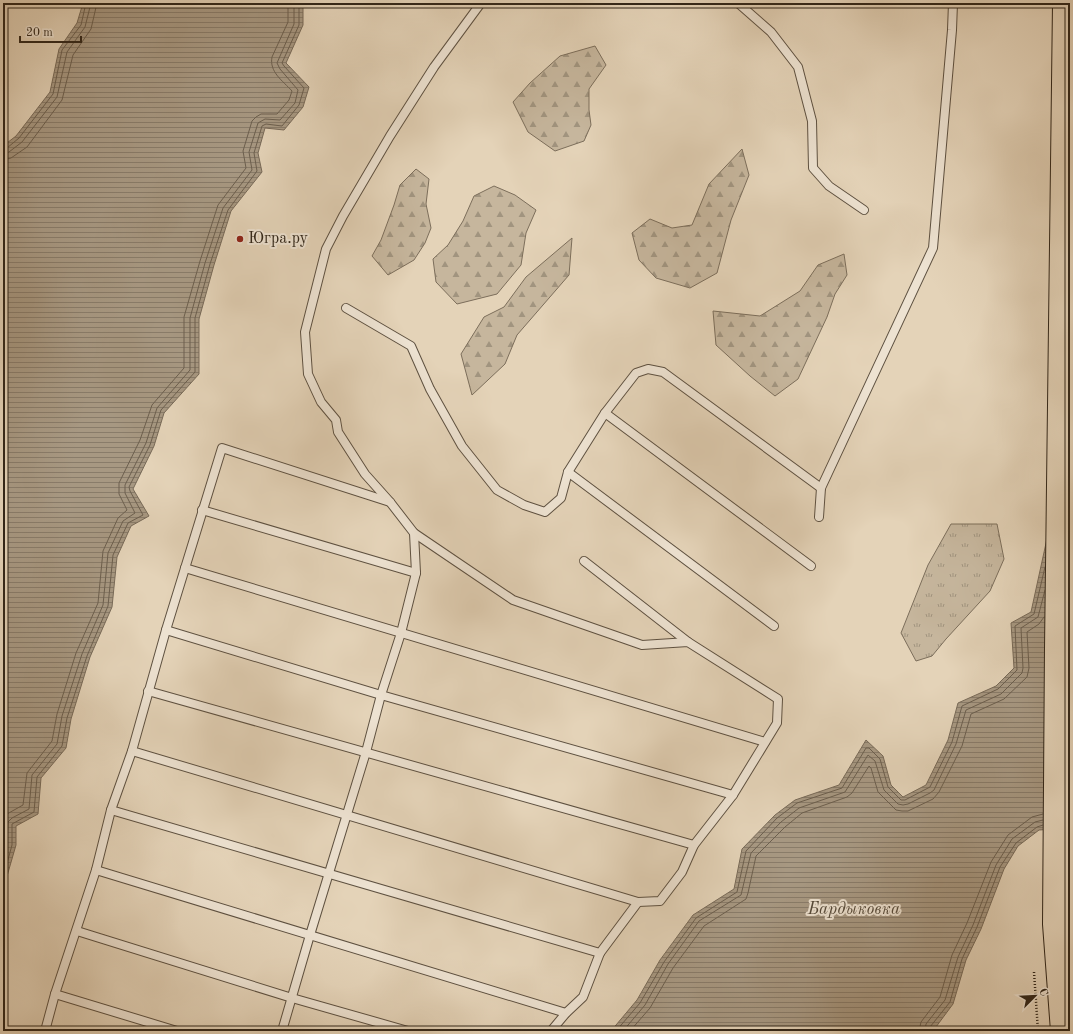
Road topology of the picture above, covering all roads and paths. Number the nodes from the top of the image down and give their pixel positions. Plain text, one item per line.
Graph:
1 (481, 3) edge
2 (738, 3) edge
3 (953, 3) edge
4 (1064, 3) edge
5 (864, 210) dead end
6 (346, 308) dead end
7 (605, 413) junction
8 (568, 472) junction
9 (821, 488) junction
10 (390, 502) junction
11 (202, 510) junction
12 (819, 517) dead end
13 (414, 533) junction
14 (584, 561) dead end
15 (811, 566) dead end
16 (185, 568) junction
17 (416, 573) junction
18 (774, 626) dead end
19 (166, 630) junction
20 (401, 633) junction
21 (688, 642) junction
22 (148, 691) junction
23 (381, 695) junction
24 (765, 742) junction
25 (132, 751) junction
26 (366, 752) junction
27 (733, 795) junction
28 (111, 810) junction
29 (348, 815) junction
30 (694, 845) junction
31 (96, 870) junction
32 (329, 874) junction
33 (638, 902) junction
34 (77, 931) junction
35 (310, 935) junction
36 (600, 953) junction
37 (55, 994) junction
38 (292, 998) junction
39 (566, 1013) junction
40 (45, 1031) edge
41 (177, 1031) edge
42 (282, 1031) edge
43 (408, 1031) edge
44 (551, 1031) edge
45 (1062, 1031) edge

1 - 10 lane
2 - 5 lane
3 - 9 lane
4 - 45 main road
6 - 8 lane
7 - 8 lane
7 - 9 lane
7 - 15 lane
8 - 18 lane
9 - 12 lane
10 - 11 lane
10 - 13 lane
11 - 16 lane
11 - 17 lane
13 - 17 lane
13 - 21 lane
14 - 21 lane
16 - 19 lane
16 - 20 lane
17 - 20 lane
19 - 22 lane
19 - 23 lane
20 - 23 lane
20 - 24 lane
21 - 24 lane
22 - 25 lane
22 - 26 lane
23 - 26 lane
23 - 27 lane
24 - 27 lane
25 - 28 lane
25 - 29 lane
26 - 29 lane
26 - 30 lane
27 - 30 lane
28 - 31 lane
28 - 32 lane
29 - 32 lane
29 - 33 lane
30 - 33 lane
31 - 34 lane
31 - 35 lane
32 - 35 lane
32 - 36 lane
33 - 36 lane
34 - 37 lane
34 - 38 lane
35 - 38 lane
35 - 39 lane
36 - 39 lane
37 - 40 lane
37 - 41 lane
38 - 42 lane
38 - 43 lane
39 - 44 lane

